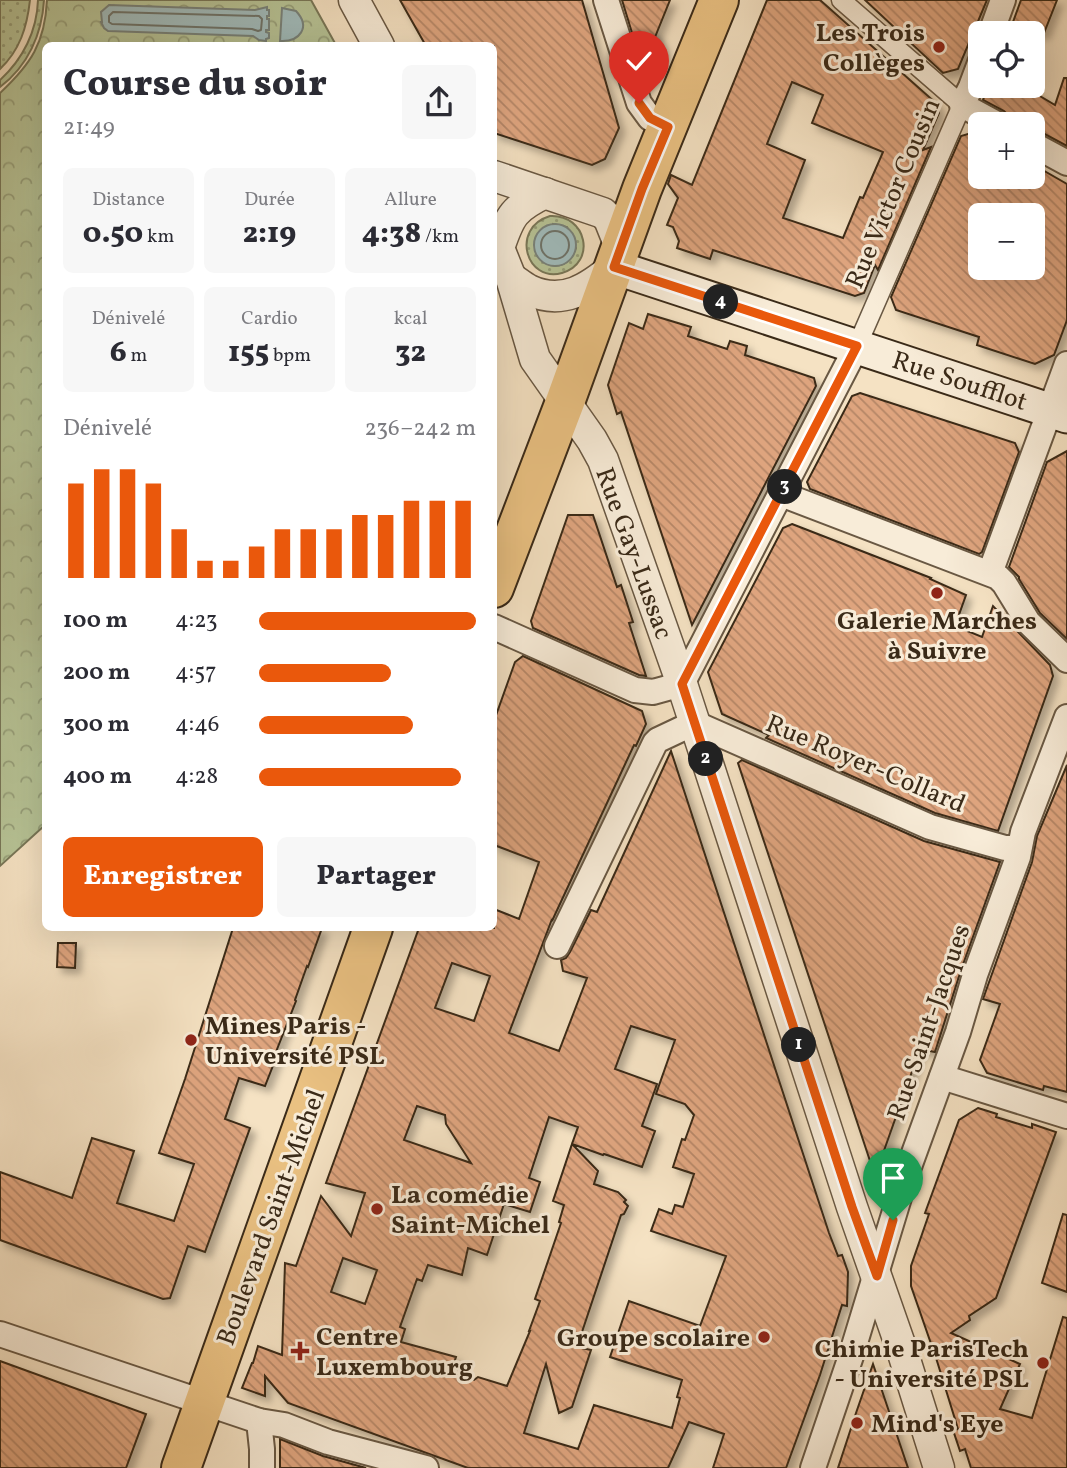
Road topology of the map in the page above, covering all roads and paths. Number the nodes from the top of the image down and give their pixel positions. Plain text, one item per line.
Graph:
1 (354, 0) edge
2 (606, 0) edge
3 (719, 0) edge
4 (841, 0) edge
5 (1003, 0) edge
6 (995, 21) edge
7 (377, 42) edge
8 (968, 93) edge
9 (962, 105) junction
10 (975, 112) edge
11 (668, 127) junction
12 (1045, 151) edge
13 (1067, 163) edge
14 (497, 177) edge
15 (545, 193) junction
16 (497, 241) edge
17 (497, 245) edge
18 (617, 258) junction
19 (511, 278) junction
20 (857, 346) junction
21 (1067, 364) edge
22 (565, 402) junction
23 (1059, 413) edge
24 (781, 494) junction
25 (990, 573) junction
26 (497, 580) edge
27 (497, 628) edge
28 (1067, 660) edge
29 (682, 684) junction
30 (1067, 717) edge
31 (694, 723) junction
32 (1018, 848) junction
33 (372, 931) edge
34 (557, 946) dead end
35 (942, 1077) junction
36 (1067, 1116) edge
37 (877, 1276) junction
38 (0, 1334) edge
39 (204, 1402) junction
40 (258, 1421) junction
41 (181, 1468) edge
42 (262, 1468) edge
43 (426, 1468) edge
44 (813, 1468) edge
45 (939, 1468) edge

1 - 7 street
2 - 11 street
3 - 11 main road
4 - 9 street
5 - 6 street
8 - 9 street, Rue Victor Cousin
9 - 10 street
9 - 20 street, Rue Victor Cousin
11 - 18 main road
12 - 13 street
14 - 15 street
15 - 16 street
15 - 18 street
17 - 19 street
18 - 19 street
18 - 20 main road, Rue Soufflot
18 - 22 main road
19 - 22 street, Rue Gay-Lussac
20 - 23 main road, Rue Soufflot
20 - 24 street
21 - 23 street
22 - 26 main road
22 - 29 street, Rue Gay-Lussac
23 - 25 street
24 - 25 street
24 - 29 street
25 - 28 street
27 - 29 street
29 - 31 street, Rue Gay-Lussac
30 - 32 street, Rue Saint-Jacques
31 - 32 street, Rue Royer-Collard
31 - 34 street
31 - 37 street, Rue Gay-Lussac
32 - 35 street, Rue Saint-Jacques
33 - 39 main road, Boulevard Saint-Michel
35 - 36 street
35 - 37 street, Rue Saint-Jacques
37 - 44 street, Rue Saint-Jacques
37 - 45 street, Rue Gay-Lussac
38 - 39 street
39 - 40 street
39 - 41 main road, Boulevard Saint-Michel
40 - 42 street
40 - 43 street

